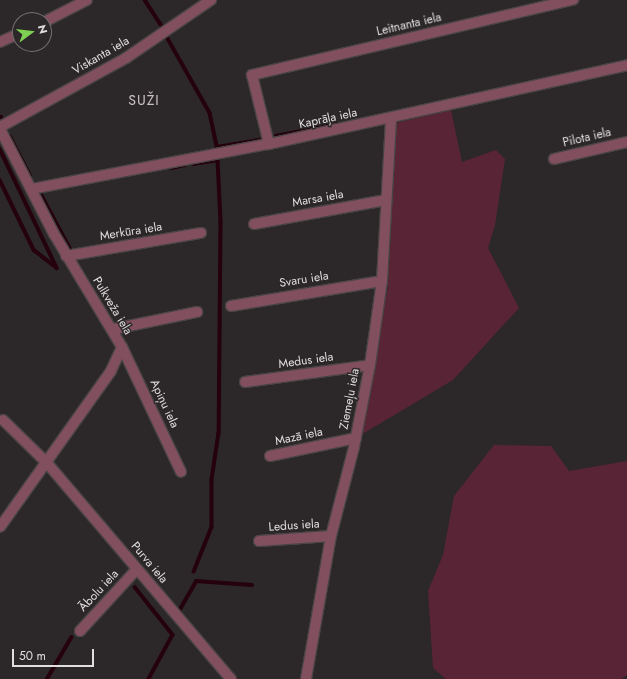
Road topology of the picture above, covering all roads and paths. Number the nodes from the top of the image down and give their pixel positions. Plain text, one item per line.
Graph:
1 (87, 0) edge
2 (211, 0) edge
3 (573, 0) edge
4 (52, 18) edge
5 (12, 37) edge
6 (0, 42) edge
7 (627, 65) edge
8 (391, 119) junction
9 (0, 128) edge
10 (627, 142) edge
11 (269, 144) junction
12 (554, 159) dead end
13 (32, 189) junction
14 (386, 200) junction
15 (254, 224) dead end
16 (201, 233) dead end
17 (66, 256) junction
18 (382, 281) junction
19 (231, 306) dead end
20 (196, 312) dead end
21 (114, 329) junction
22 (122, 347) junction
23 (370, 365) junction
24 (245, 382) dead end
25 (3, 420) dead end
26 (356, 438) junction
27 (270, 456) dead end
28 (47, 463) junction
29 (181, 472) dead end
30 (0, 527) edge
31 (330, 536) junction
32 (259, 541) dead end
33 (137, 569) junction
34 (80, 631) dead end
35 (231, 679) edge
36 (306, 679) edge

1 - 4 street
2 - 9 street, Viskanta iela
3 - 11 street, Leitnanta iela
5 - 6 street
7 - 8 street, Kaprāļa iela
8 - 11 street, Kaprāļa iela
8 - 14 street, Ziemeļu iela
9 - 13 street, Pulkveža iela
10 - 12 street, Pilota iela
11 - 13 street, Kaprāļa iela
13 - 17 street, Pulkveža iela
14 - 15 street, Marsa iela
14 - 18 street, Ziemeļu iela
16 - 17 street, Merkūra iela
17 - 21 street, Pulkveža iela
18 - 19 street, Svaru iela
18 - 23 street, Ziemeļu iela
20 - 21 street
21 - 22 street, Pulkveža iela
22 - 28 street, Pulkveža iela
22 - 29 street, Apiņu iela
23 - 24 street, Medus iela
23 - 26 street, Ziemeļu iela
25 - 28 street, Purva iela
26 - 27 street, Mazā iela
26 - 31 street, Ziemeļu iela
28 - 30 street, Pulkveža iela
28 - 33 street, Purva iela
31 - 32 street, Ledus iela
31 - 36 street, Ziemeļu iela
33 - 34 street, Ābolu iela
33 - 35 street, Purva iela

